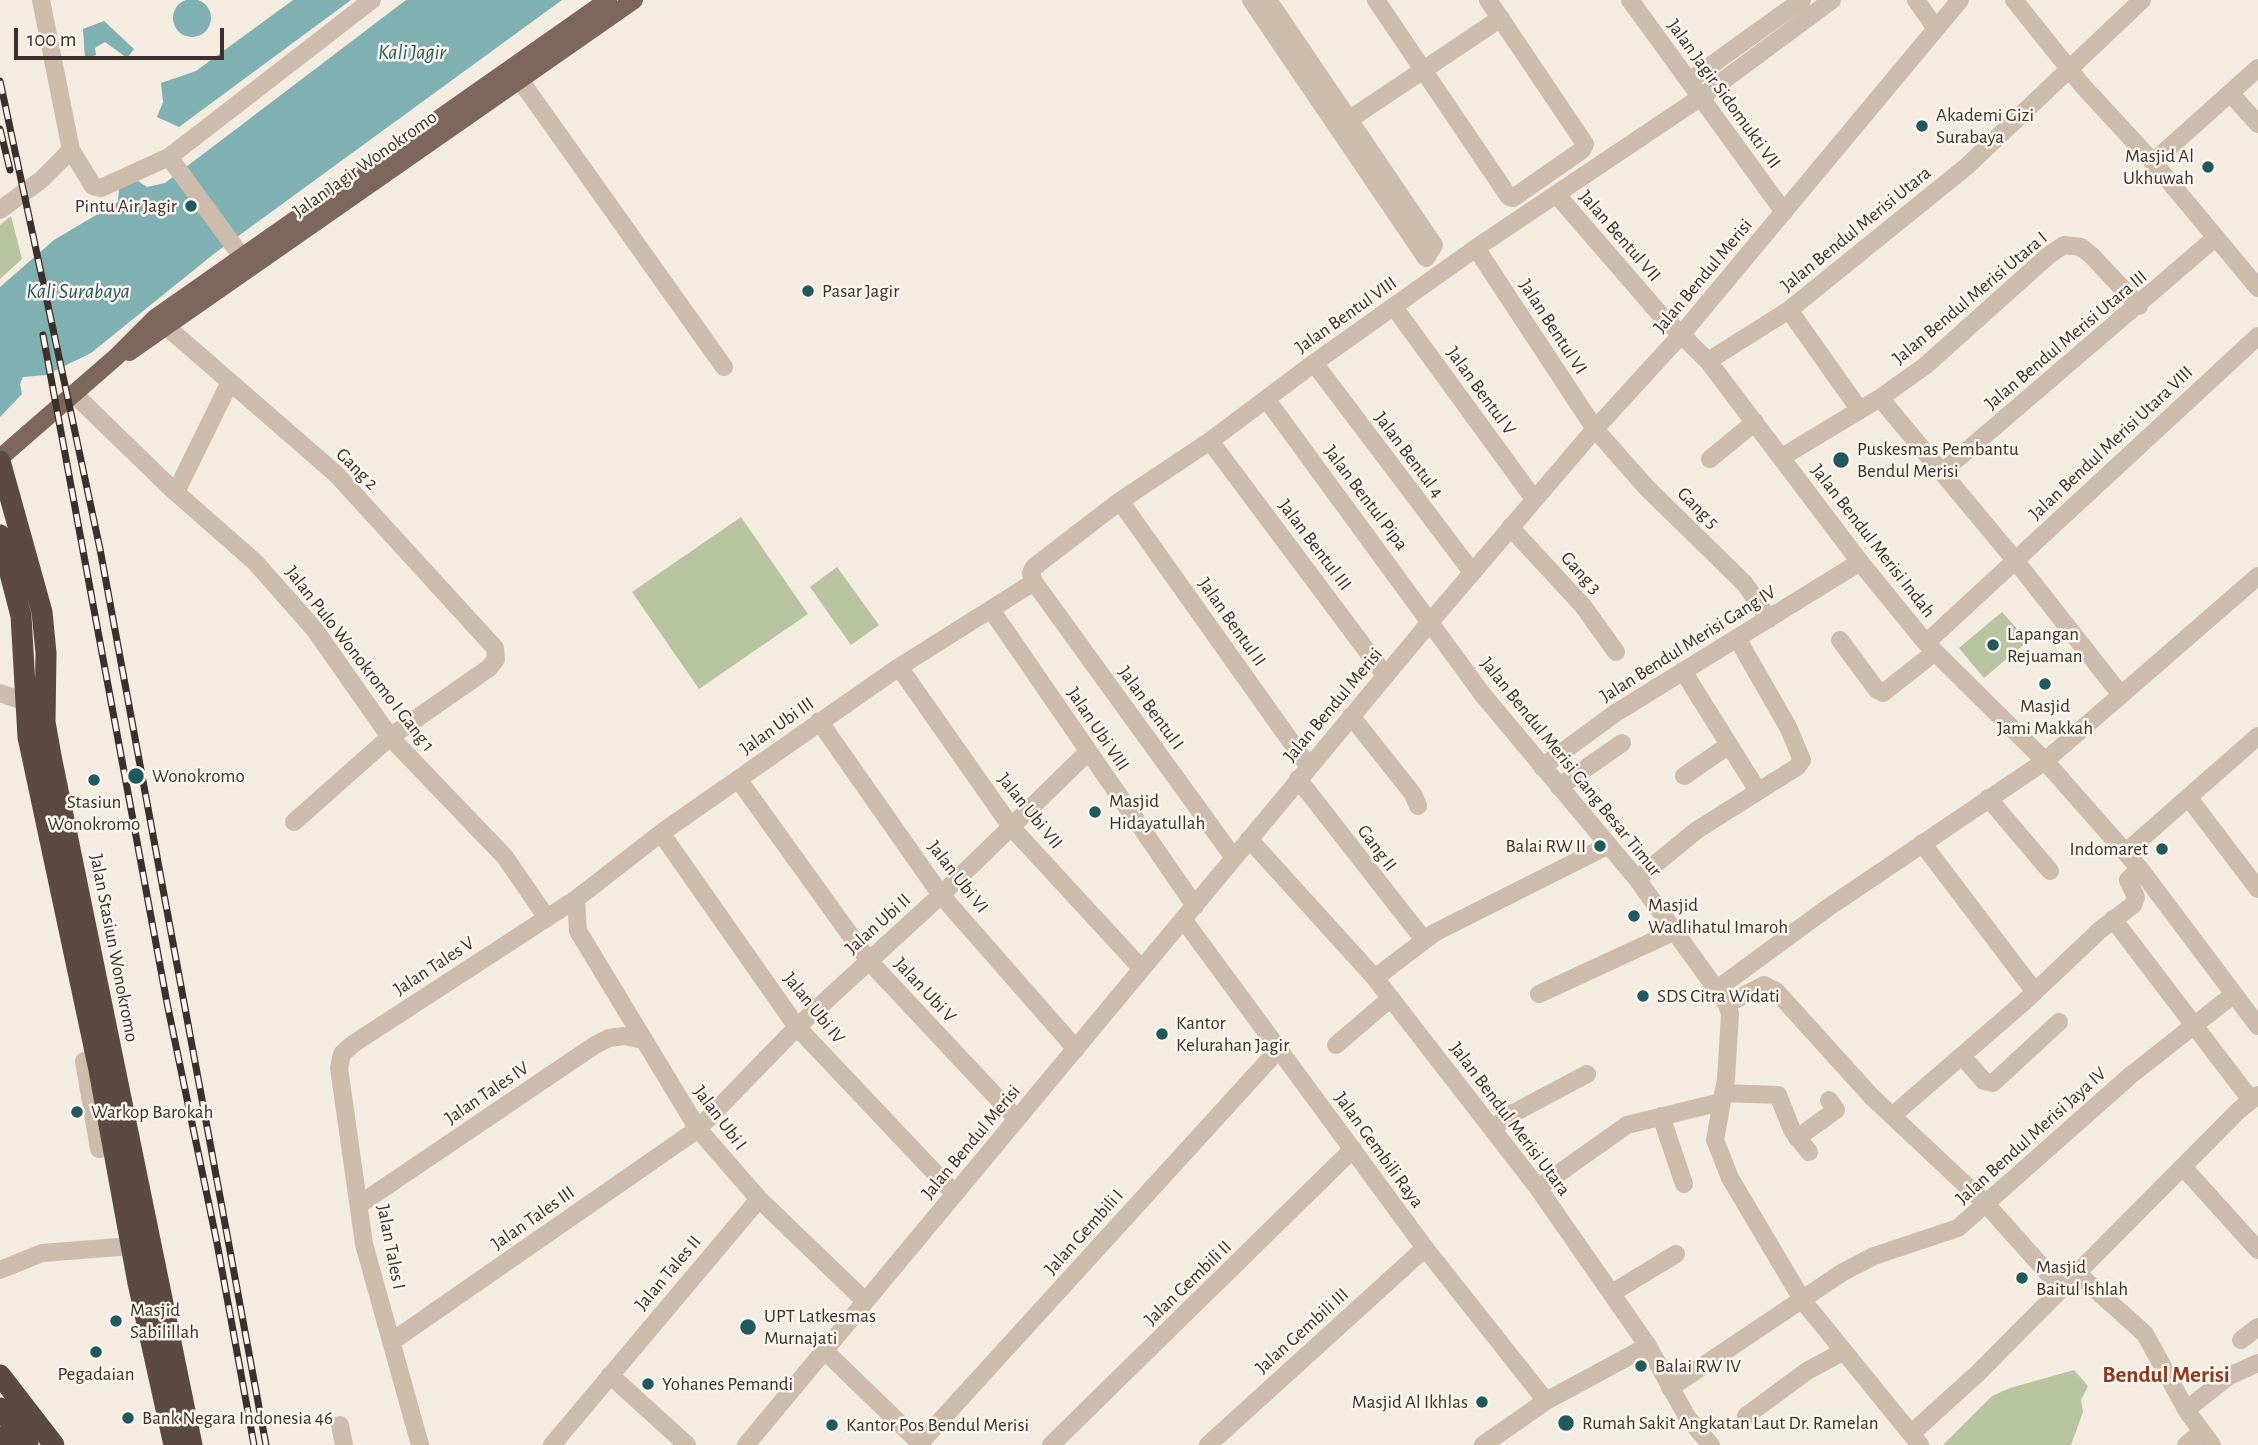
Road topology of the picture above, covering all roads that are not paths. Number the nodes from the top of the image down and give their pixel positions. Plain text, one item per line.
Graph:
1 (41, 0) edge
2 (372, 0) edge
3 (608, 0) edge
4 (634, 0) edge
5 (1251, 0) edge
6 (1268, 0) edge
7 (1376, 0) edge
8 (1488, 0) edge
9 (1630, 0) edge
10 (1802, 0) edge
11 (1832, 0) edge
12 (1916, 0) edge
13 (1960, 0) edge
14 (2014, 0) edge
15 (2142, 0) edge
16 (1500, 18) junction
17 (1936, 29) junction
18 (2258, 68) edge
19 (2069, 69) junction
20 (1424, 70) junction
21 (520, 80) junction
22 (1696, 90) junction
23 (2230, 93) junction
24 (1343, 124) junction
25 (2258, 124) edge
26 (71, 150) junction
27 (172, 160) junction
28 (2152, 162) junction
29 (1557, 195) junction
30 (330, 204) junction
31 (0, 210) edge
32 (1784, 212) junction
33 (2215, 238) junction
34 (1476, 248) junction
35 (237, 250) junction
36 (2258, 288) edge
37 (2139, 306) junction
38 (1394, 307) junction
39 (1789, 310) junction
40 (168, 328) junction
41 (1681, 335) junction
42 (2258, 336) edge
43 (116, 357) junction
44 (1708, 361) junction
45 (1314, 363) junction
46 (724, 367) dead end
47 (229, 384) junction
48 (74, 394) junction
49 (1880, 398) junction
50 (1267, 400) junction
51 (1858, 409) junction
52 (1755, 422) junction
53 (1595, 429) junction
54 (1210, 441) junction
55 (1782, 457) junction
56 (1710, 459) dead end
57 (0, 460) edge
58 (1942, 472) junction
59 (176, 492) junction
60 (1534, 499) junction
61 (1120, 501) junction
62 (1510, 527) junction
63 (0, 535) edge
64 (2015, 560) junction
65 (1860, 562) junction
66 (1472, 572) junction
67 (2258, 576) edge
68 (1034, 582) junction
69 (992, 611) junction
70 (1769, 619) junction
71 (1431, 621) junction
72 (1737, 638) junction
73 (1840, 640) dead end
74 (1927, 643) junction
75 (1616, 652) dead end
76 (899, 667) junction
77 (1683, 671) junction
78 (1385, 675) junction
79 (0, 693) edge
80 (2121, 695) junction
81 (26, 702) junction
82 (1352, 716) junction
83 (819, 721) junction
84 (390, 737) junction
85 (1622, 743) dead end
86 (1729, 745) junction
87 (2255, 745) edge
88 (1088, 752) junction
89 (2045, 761) junction
90 (1542, 767) junction
91 (1303, 773) junction
92 (1684, 776) dead end
93 (738, 779) junction
94 (1559, 787) junction
95 (1758, 791) junction
96 (2189, 797) junction
97 (1989, 798) junction
98 (1418, 806) dead end
99 (294, 822) dead end
100 (1012, 828) junction
101 (661, 833) junction
102 (1249, 839) junction
103 (1922, 843) junction
104 (1609, 845) junction
105 (2126, 852) junction
106 (1234, 858) junction
107 (2140, 869) junction
108 (2050, 871) dead end
109 (1637, 879) junction
110 (2258, 889) edge
111 (941, 895) junction
112 (576, 899) junction
113 (546, 913) junction
114 (1189, 913) junction
115 (2113, 919) junction
116 (578, 931) junction
117 (1673, 932) junction
118 (1424, 940) junction
119 (869, 961) junction
120 (1142, 969) junction
121 (1376, 978) junction
122 (2035, 992) junction
123 (1539, 994) dead end
124 (2234, 994) junction
125 (1722, 997) junction
126 (1391, 998) junction
127 (2059, 1022) dead end
128 (2193, 1024) junction
129 (2258, 1026) edge
130 (797, 1027) junction
131 (643, 1040) junction
132 (1336, 1045) dead end
133 (1076, 1049) junction
134 (1279, 1049) junction
135 (342, 1054) joint
136 (1962, 1056) junction
137 (83, 1061) dead end
138 (1587, 1074) dead end
139 (96, 1090) junction
140 (1722, 1097) junction
141 (2255, 1097) edge
142 (1837, 1110) dead end
143 (1661, 1116) junction
144 (1892, 1116) junction
145 (1017, 1119) junction
146 (698, 1129) junction
147 (1493, 1129) junction
148 (1797, 1138) junction
149 (1353, 1149) junction
150 (1809, 1152) dead end
151 (2183, 1167) junction
152 (1684, 1184) dead end
153 (1538, 1188) junction
154 (955, 1194) junction
155 (759, 1199) junction
156 (360, 1203) junction
157 (1987, 1205) junction
158 (131, 1246) junction
159 (1425, 1248) junction
160 (2258, 1251) edge
161 (1676, 1254) dead end
162 (0, 1269) edge
163 (2077, 1273) junction
164 (2061, 1288) junction
165 (1612, 1293) junction
166 (865, 1301) junction
167 (1803, 1301) junction
168 (2258, 1327) edge
169 (2241, 1340) dead end
170 (391, 1342) junction
171 (1648, 1346) junction
172 (1843, 1350) junction
173 (825, 1351) junction
174 (2258, 1363) edge
175 (0, 1375) edge
176 (610, 1375) junction
177 (1670, 1388) junction
178 (1546, 1401) junction
179 (2191, 1406) dead end
180 (0, 1408) edge
181 (1746, 1416) dead end
182 (340, 1425) dead end
183 (0, 1437) edge
184 (2207, 1438) edge
185 (1916, 1439) edge
186 (748, 1444) edge
187 (921, 1444) edge
188 (6, 1445) edge
189 (28, 1445) edge
190 (54, 1445) edge
191 (174, 1445) edge
192 (192, 1445) edge
193 (344, 1445) edge
194 (420, 1445) edge
195 (552, 1445) edge
196 (687, 1445) edge
197 (1052, 1445) edge
198 (1208, 1445) edge
199 (1483, 1445) edge
200 (1711, 1445) edge
201 (2186, 1445) edge

1 - 26 street
2 - 27 street
3 - 30 main road, Jalan Jagir Wonokromo
4 - 21 main road, Jalan Jagir Wonokromo
5 - 24 street
6 - 24 street
7 - 20 street
8 - 16 street
9 - 22 street, Jalan Jagir Sidomukti VII
10 - 22 street
11 - 22 street
12 - 17 street
13 - 17 street, Jalan Bendul Merisi
14 - 19 street
15 - 19 street, Jalan Bendul Merisi Utara
16 - 20 street
16 - 20 street
17 - 32 street, Jalan Bendul Merisi
18 - 23 street
19 - 28 street
19 - 39 street, Jalan Bendul Merisi Utara
20 - 24 street
21 - 30 main road, Jalan Jagir Wonokromo
21 - 46 street
22 - 29 street, Jalan Bentul VIII
22 - 32 street, Jalan Jagir Sidomukti VII
23 - 25 street
23 - 28 street
24 - 24 street
26 - 27 street
26 - 31 street
27 - 35 street
28 - 33 street
29 - 34 street, Jalan Bentul VIII
29 - 41 street, Jalan Bentul VII
30 - 35 main road, Jalan Jagir Wonokromo
30 - 40 main road, Jalan Jagir Wonokromo
32 - 41 street, Jalan Bendul Merisi
33 - 36 street
33 - 37 street, Jalan Bendul Merisi Utara III
34 - 38 street, Jalan Bentul VIII
34 - 53 street, Jalan Bentul VI
35 - 43 main road, Jalan Jagir Wonokromo
37 - 49 street, Jalan Bendul Merisi Utara I
37 - 58 street, Jalan Bendul Merisi Utara III
38 - 45 street, Jalan Bentul VIII
38 - 60 street, Jalan Bentul V
39 - 44 street, Jalan Bendul Merisi Utara
39 - 51 street
40 - 43 main road, Jalan Jagir Wonokromo
40 - 47 street, Gang 2
41 - 44 street, Jalan Bendul Merisi Indah
41 - 53 street, Jalan Bendul Merisi
42 - 64 street, Jalan Bendul Merisi Utara VIII
43 - 48 main road, Jalan Jagir Wonokromo
44 - 52 street, Jalan Bendul Merisi Indah
45 - 50 street, Jalan Bentul VIII
45 - 66 street, Jalan Bentul 4
47 - 59 street
47 - 84 street, Gang 2
48 - 57 main road, Jalan Jagir Wonokromo
48 - 59 street, Jalan Pulo Wonokromo I Gang 1
49 - 51 street, Jalan Bendul Merisi Utara I
49 - 58 street
50 - 54 street, Jalan Bentul VIII
50 - 71 street, Jalan Bentul Pipa
51 - 55 street, Jalan Bendul Merisi Utara I
52 - 55 street, Jalan Bendul Merisi Indah
52 - 56 street
53 - 60 street, Jalan Bendul Merisi
53 - 70 street, Gang 5
54 - 61 street, Jalan Bentul VIII
54 - 78 street, Jalan Bentul III
55 - 65 street, Jalan Bendul Merisi Indah
57 - 192 highway, Jalan Stasiun Wonokromo
58 - 64 street
59 - 84 street, Jalan Pulo Wonokromo I Gang 1
60 - 62 street, Jalan Bendul Merisi
61 - 68 street, Jalan Bentul VIII
61 - 91 street, Jalan Bentul II
62 - 66 street, Jalan Bendul Merisi
62 - 75 street, Gang 3
63 - 81 highway, Jalan Stasiun Wonokromo
64 - 74 street, Jalan Bendul Merisi Utara VIII
64 - 80 street
65 - 70 street, Jalan Bendul Merisi Gang IV
65 - 74 street, Jalan Bendul Merisi Indah
66 - 71 street, Jalan Bendul Merisi
67 - 80 street
68 - 69 street, Jalan Ubi III
68 - 106 street, Jalan Bentul I
69 - 76 street, Jalan Ubi III
69 - 88 street, Jalan Ubi VIII
70 - 72 street, Jalan Bendul Merisi Gang IV
71 - 78 street, Jalan Bendul Merisi
71 - 90 street, Jalan Bendul Merisi Gang Besar Timur
72 - 77 street, Jalan Bendul Merisi Gang IV
72 - 95 street
73 - 74 street, Jalan Bendul Merisi Utara VIII
74 - 89 street, Jalan Bendul Merisi Indah
76 - 83 street, Jalan Ubi III
76 - 100 street, Jalan Ubi VII
77 - 86 street
77 - 90 street, Jalan Bendul Merisi Gang IV
78 - 82 street, Jalan Bendul Merisi
79 - 81 street
80 - 89 street
81 - 139 highway, Jalan Stasiun Wonokromo
82 - 91 street, Jalan Bendul Merisi
82 - 98 street
83 - 93 street, Jalan Ubi III
83 - 111 street, Jalan Ubi VI
84 - 99 street
84 - 113 street, Jalan Pulo Wonokromo I Gang 1
85 - 94 street
86 - 92 street
86 - 95 street
87 - 96 street
88 - 100 street, Jalan Ubi II
88 - 114 street, Jalan Ubi VIII
89 - 97 street
89 - 105 street, Jalan Bendul Merisi Indah
90 - 94 street, Jalan Bendul Merisi Gang Besar Timur
91 - 102 street, Jalan Bendul Merisi
91 - 118 street, Gang II
93 - 101 street, Jalan Ubi III
93 - 119 street, Jalan Ubi V
94 - 104 street, Jalan Bendul Merisi Gang Besar Timur
95 - 109 street
96 - 105 street
96 - 110 street
97 - 103 street
97 - 108 street
100 - 111 street, Jalan Ubi II
100 - 120 street, Jalan Ubi VII
101 - 112 street, Jalan Ubi III
101 - 130 street, Jalan Ubi IV
102 - 106 street, Jalan Bendul Merisi
102 - 121 street, Jalan Bendul Merisi Utara
103 - 122 street
103 - 125 street
104 - 109 street, Jalan Bendul Merisi Gang Besar Timur
104 - 118 street
105 - 107 street, Jalan Bendul Merisi Indah
106 - 114 street, Jalan Bendul Merisi
107 - 115 street
107 - 124 street, Jalan Bendul Merisi Indah
109 - 117 street, Jalan Bendul Merisi Gang Besar Timur
111 - 119 street, Jalan Ubi II
111 - 133 street, Jalan Ubi VI
112 - 113 street, Jalan Ubi III
112 - 116 street, Jalan Ubi I
113 - 116 street
113 - 135 street, Jalan Tales V
114 - 120 street, Jalan Bendul Merisi
114 - 134 street, Jalan Gembili Raya
115 - 122 street
115 - 128 street
116 - 131 street, Jalan Ubi I
117 - 123 street
117 - 125 street, Jalan Bendul Merisi Gang Besar Timur
118 - 121 street
119 - 130 street, Jalan Ubi II
119 - 145 street, Jalan Ubi V
120 - 133 street, Jalan Bendul Merisi
121 - 126 street, Jalan Bendul Merisi Utara
122 - 136 street
124 - 128 street, Jalan Bendul Merisi Jaya IV
124 - 129 street, Jalan Bendul Merisi Indah
125 - 140 street
125 - 144 street
126 - 132 street
126 - 147 street, Jalan Bendul Merisi Utara
127 - 136 street
128 - 141 street
128 - 157 street, Jalan Bendul Merisi Jaya IV
130 - 146 street, Jalan Ubi II
130 - 154 street, Jalan Ubi IV
131 - 146 street, Jalan Ubi I
131 - 156 street, Jalan Tales IV
133 - 145 street, Jalan Bendul Merisi
134 - 149 street, Jalan Gembili Raya
134 - 187 street, Jalan Gembili I
135 - 156 street, Jalan Tales I
136 - 144 street
137 - 139 street
138 - 147 street
139 - 158 highway, Jalan Stasiun Wonokromo
140 - 143 street
140 - 148 street
140 - 167 street
141 - 151 street
142 - 148 street
143 - 152 street
143 - 153 street
144 - 157 street
145 - 154 street, Jalan Bendul Merisi
146 - 155 street, Jalan Ubi I
146 - 170 street, Jalan Tales III
147 - 153 street, Jalan Bendul Merisi Utara
148 - 150 street
149 - 159 street, Jalan Gembili Raya
149 - 197 street, Jalan Gembili II
151 - 160 street
151 - 163 street
153 - 165 street, Jalan Bendul Merisi Utara
154 - 166 street, Jalan Bendul Merisi
155 - 166 street, Jalan Ubi I
155 - 176 street, Jalan Tales II
156 - 170 street, Jalan Tales I
157 - 164 street
157 - 167 street, Jalan Bendul Merisi Jaya IV
158 - 162 street
158 - 191 highway, Jalan Stasiun Wonokromo
159 - 178 street, Jalan Gembili Raya
159 - 198 street, Jalan Gembili III
161 - 165 street
163 - 164 street
163 - 184 street
164 - 185 street
165 - 171 street, Jalan Bendul Merisi Utara
166 - 173 street, Jalan Bendul Merisi
167 - 172 street
167 - 177 street, Jalan Bendul Merisi Jaya IV
168 - 169 street
170 - 194 street, Jalan Tales I
171 - 177 street, Jalan Bendul Merisi Utara
171 - 178 street
172 - 181 street
172 - 185 street
173 - 186 street, Jalan Bendul Merisi
173 - 187 street
174 - 179 street
175 - 190 highway
176 - 195 street, Jalan Tales II
176 - 196 street
177 - 200 street, Jalan Bendul Merisi Utara
178 - 199 street
180 - 189 highway
182 - 193 street
183 - 188 highway
184 - 201 street

